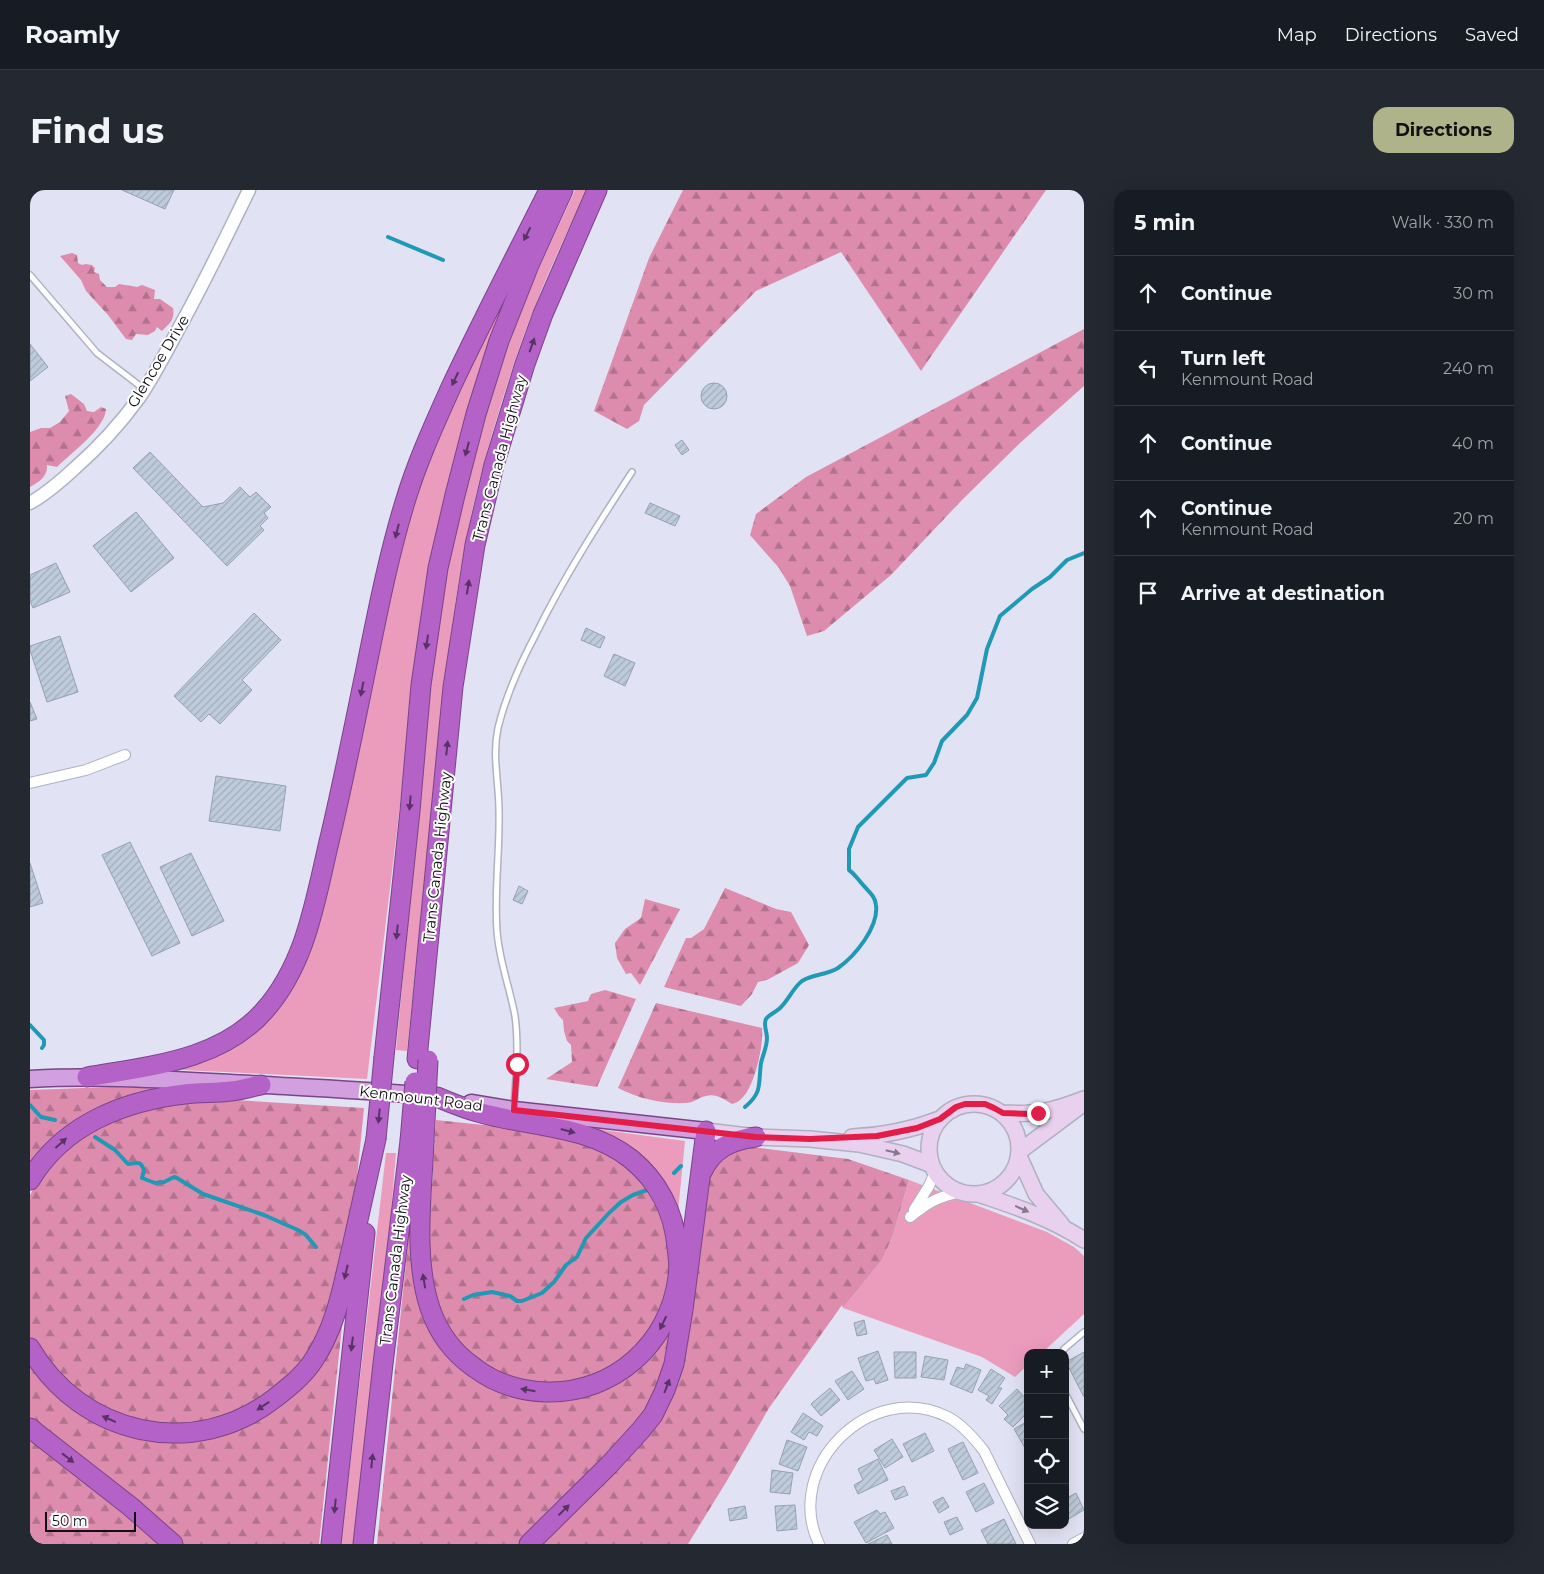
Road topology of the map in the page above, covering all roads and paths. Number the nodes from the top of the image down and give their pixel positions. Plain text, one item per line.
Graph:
1 (249, 190) edge
2 (549, 190) edge
3 (563, 190) edge
4 (597, 190) edge
5 (30, 274) edge
6 (144, 389) junction
7 (632, 472) dead end
8 (30, 503) edge
9 (125, 755) dead end
10 (30, 783) edge
11 (87, 1077) junction
12 (30, 1079) edge
13 (261, 1085) junction
14 (437, 1098) junction
15 (1084, 1099) edge
16 (1084, 1104) edge
17 (514, 1110) junction
18 (1003, 1113) junction
19 (940, 1119) junction
20 (701, 1130) junction
21 (756, 1137) junction
22 (376, 1139) junction
23 (810, 1139) junction
24 (417, 1141) junction
25 (1019, 1153) junction
26 (934, 1168) junction
27 (699, 1178) junction
28 (30, 1180) edge
29 (962, 1192) junction
30 (978, 1194) junction
31 (1065, 1228) junction
32 (1084, 1240) edge
33 (679, 1274) junction
34 (1084, 1332) edge
35 (30, 1348) edge
36 (1064, 1349) edge
37 (1066, 1394) edge
38 (30, 1428) edge
39 (1084, 1430) edge
40 (1084, 1538) edge
41 (173, 1544) edge
42 (330, 1544) edge
43 (363, 1544) edge
44 (529, 1544) edge
45 (819, 1544) edge
46 (1030, 1544) edge
47 (1072, 1544) edge

1 - 6 street, Glencoe Drive
2 -> 11 highway
3 -> 22 highway, bridge
24 -> 4 highway, Trans Canada Highway, bridge
5 - 6 lane
6 - 8 street, Glencoe Drive
7 - 17 lane
9 - 10 street
11 - 12 main road, Kenmount Road
11 - 13 main road, Kenmount Road
13 - 14 main road, Kenmount Road
28 -> 13 highway
14 - 17 main road, Kenmount Road
14 -> 33 highway
15 - 18 main road
16 - 25 main road
17 - 20 main road, Kenmount Road
18 - 19 main road
18 - 25 main road
19 - 23 main road, Kenmount Road
19 - 26 main road
20 - 21 main road, Kenmount Road
20 - 27 highway
20 - 33 highway
21 - 23 main road, Kenmount Road
21 - 27 highway
22 -> 35 highway
22 -> 42 highway
23 -> 26 main road, Kenmount Road
33 -> 24 highway
43 -> 24 highway, Trans Canada Highway
25 - 30 main road
25 - 31 main road
26 - 29 main road
26 - 29 street
44 -> 27 highway
29 - 30 main road
30 -> 31 main road
31 - 32 main road
34 - 36 lane
37 - 39 lane
38 -> 41 highway
40 - 47 street
45 - 46 street

